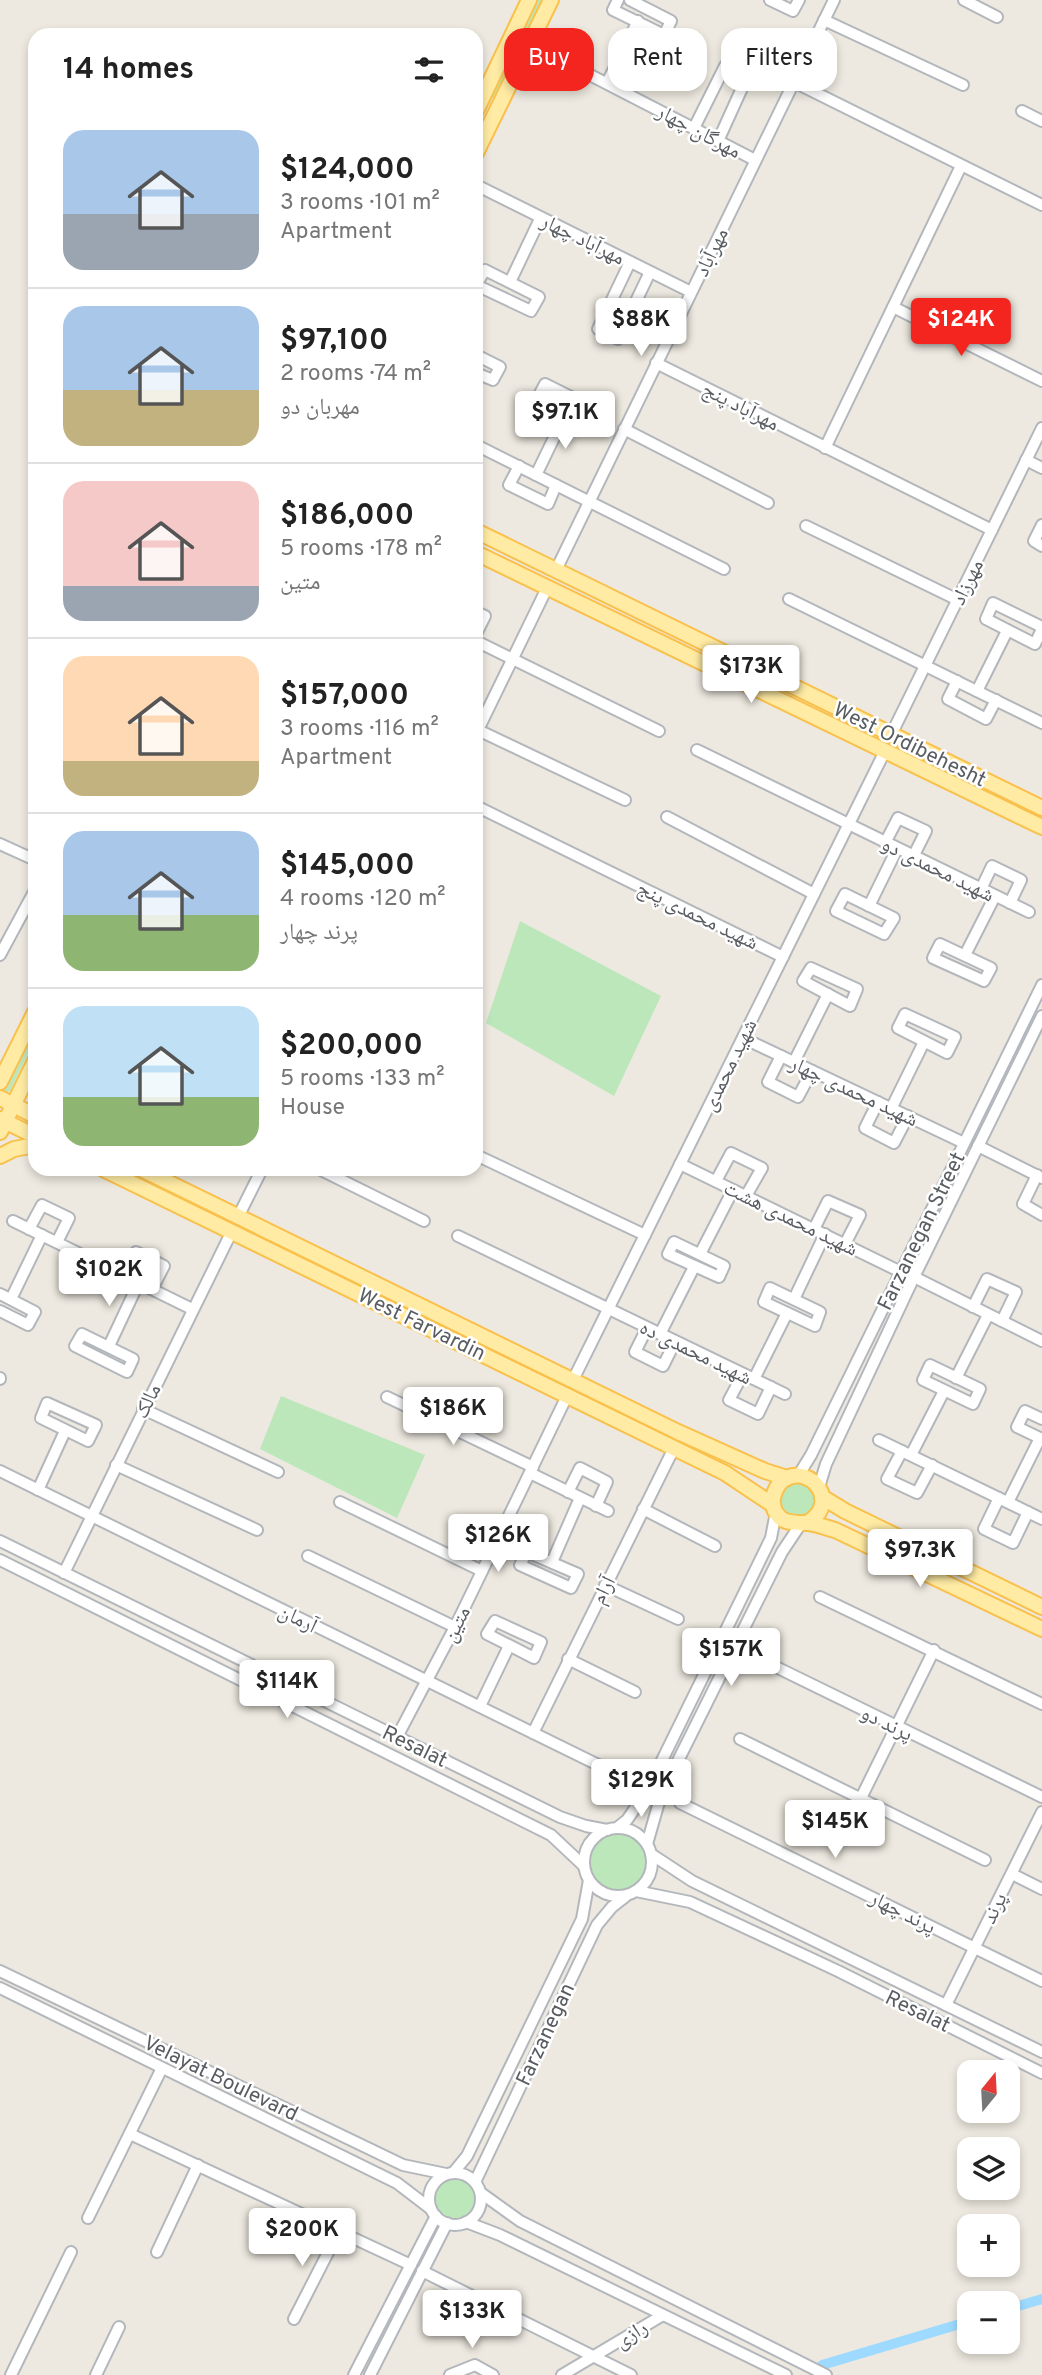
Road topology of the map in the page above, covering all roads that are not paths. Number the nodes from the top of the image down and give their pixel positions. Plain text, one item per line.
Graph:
1 (529, 0) edge
2 (551, 0) edge
3 (618, 0) edge
4 (630, 0) edge
5 (771, 0) edge
6 (799, 0) edge
7 (834, 0) edge
8 (964, 0) edge
9 (997, 17) dead end
10 (824, 20) junction
11 (638, 21) junction
12 (538, 28) edge
13 (820, 28) edge
14 (594, 76) edge
15 (607, 83) junction
16 (963, 85) dead end
17 (506, 91) edge
18 (790, 91) edge
19 (812, 91) edge
20 (483, 96) edge
21 (483, 111) edge
22 (1022, 111) dead end
23 (494, 116) junction
24 (1042, 121) edge
25 (694, 128) junction
26 (483, 139) edge
27 (718, 141) junction
28 (755, 160) junction
29 (961, 166) junction
30 (483, 189) edge
31 (1042, 205) edge
32 (540, 219) junction
33 (630, 262) junction
34 (650, 272) junction
35 (483, 273) edge
36 (510, 282) junction
37 (483, 288) edge
38 (691, 292) junction
39 (893, 307) junction
40 (483, 358) edge
41 (656, 363) junction
42 (483, 376) edge
43 (1042, 381) edge
44 (566, 414) junction
45 (1042, 428) edge
46 (624, 429) junction
47 (825, 448) junction
48 (483, 449) edge
49 (1026, 460) junction
50 (519, 467) junction
51 (1042, 468) edge
52 (536, 475) junction
53 (556, 485) junction
54 (589, 501) junction
55 (768, 503) dead end
56 (1042, 525) edge
57 (806, 526) dead end
58 (992, 530) junction
59 (483, 534) edge
60 (1042, 546) edge
61 (483, 556) edge
62 (724, 569) dead end
63 (556, 570) junction
64 (547, 588) junction
65 (789, 598) dead end
66 (958, 600) junction
67 (1042, 628) edge
68 (1007, 631) junction
69 (483, 644) edge
70 (724, 653) junction
71 (513, 658) junction
72 (924, 665) junction
73 (716, 669) junction
74 (957, 681) junction
75 (977, 691) junction
76 (996, 700) junction
77 (483, 720) edge
78 (1042, 723) edge
79 (659, 730) dead end
80 (483, 735) edge
81 (891, 735) junction
82 (696, 750) dead end
83 (884, 751) junction
84 (625, 800) dead end
85 (1042, 808) edge
86 (483, 809) edge
87 (667, 817) dead end
88 (848, 825) junction
89 (1042, 827) edge
90 (885, 843) junction
91 (0, 844) edge
92 (897, 849) junction
93 (28, 857) edge
94 (913, 857) junction
95 (981, 889) junction
96 (814, 894) junction
97 (995, 896) junction
98 (28, 903) edge
99 (1010, 903) junction
100 (869, 905) junction
101 (1028, 912) dead end
102 (0, 955) edge
103 (965, 955) junction
104 (783, 957) junction
105 (1042, 985) edge
106 (828, 994) junction
107 (1042, 1016) edge
108 (28, 1026) edge
109 (743, 1038) junction
110 (924, 1042) junction
111 (782, 1056) junction
112 (794, 1062) junction
113 (812, 1071) junction
114 (28, 1076) edge
115 (0, 1082) edge
116 (0, 1098) edge
117 (878, 1102) junction
118 (14, 1105) junction
119 (891, 1109) junction
120 (28, 1112) edge
121 (908, 1116) junction
122 (2, 1124) edge
123 (28, 1133) edge
124 (964, 1143) junction
125 (28, 1146) edge
126 (978, 1146) junction
127 (0, 1156) edge
128 (483, 1159) edge
129 (680, 1164) junction
130 (120, 1176) edge
131 (153, 1176) edge
132 (259, 1176) edge
133 (333, 1176) edge
134 (1040, 1177) edge
135 (716, 1181) junction
136 (733, 1189) junction
137 (746, 1196) junction
138 (1042, 1214) edge
139 (13, 1220) dead end
140 (424, 1221) dead end
141 (235, 1224) junction
142 (29, 1229) junction
143 (814, 1229) junction
144 (825, 1234) junction
145 (42, 1235) junction
146 (645, 1235) junction
147 (458, 1236) dead end
148 (57, 1242) junction
149 (845, 1244) junction
150 (700, 1254) junction
151 (694, 1267) junction
152 (901, 1272) junction
153 (124, 1275) junction
154 (914, 1277) junction
155 (139, 1282) junction
156 (152, 1289) junction
157 (0, 1294) edge
158 (11, 1299) junction
159 (794, 1299) junction
160 (973, 1307) junction
161 (192, 1309) junction
162 (608, 1310) junction
163 (0, 1311) edge
164 (787, 1313) junction
165 (988, 1314) junction
166 (1002, 1321) junction
167 (647, 1328) junction
168 (660, 1334) junction
169 (1042, 1341) edge
170 (675, 1342) junction
171 (109, 1346) junction
172 (743, 1374) junction
173 (956, 1378) junction
174 (754, 1379) junction
175 (573, 1380) junction
176 (771, 1388) junction
177 (944, 1391) junction
178 (785, 1394) dead end
179 (567, 1396) junction
180 (387, 1397) dead end
181 (143, 1409) junction
182 (1042, 1419) edge
183 (65, 1431) junction
184 (1041, 1438) edge
185 (879, 1440) dead end
186 (674, 1448) junction
187 (906, 1453) junction
188 (116, 1465) junction
189 (932, 1465) junction
190 (532, 1470) junction
191 (0, 1471) edge
192 (278, 1472) dead end
193 (792, 1477) junction
194 (38, 1490) junction
195 (568, 1492) junction
196 (821, 1492) junction
197 (580, 1498) junction
198 (1004, 1500) junction
199 (340, 1502) dead end
200 (596, 1506) junction
201 (643, 1509) junction
202 (775, 1509) junction
203 (608, 1511) dead end
204 (1028, 1512) junction
205 (91, 1516) junction
206 (1042, 1519) edge
207 (804, 1524) junction
208 (257, 1530) dead end
209 (0, 1541) edge
210 (715, 1546) dead end
211 (308, 1556) dead end
212 (0, 1560) edge
213 (552, 1562) junction
214 (482, 1571) junction
215 (64, 1573) junction
216 (605, 1585) junction
217 (820, 1597) dead end
218 (1042, 1607) edge
219 (678, 1619) dead end
220 (455, 1627) junction
221 (1042, 1629) edge
222 (509, 1646) junction
223 (733, 1646) junction
224 (934, 1650) junction
225 (568, 1659) junction
226 (427, 1680) junction
227 (635, 1692) dead end
228 (1042, 1704) edge
229 (480, 1706) junction
230 (896, 1727) junction
231 (533, 1733) junction
232 (397, 1737) junction
233 (740, 1739) dead end
234 (635, 1783) dead end
235 (1042, 1797) edge
236 (860, 1800) junction
237 (680, 1804) dead end
238 (1042, 1812) edge
239 (612, 1829) junction
240 (649, 1849) junction
241 (985, 1860) dead end
242 (584, 1866) junction
243 (1012, 1874) junction
244 (589, 1880) junction
245 (1042, 1889) edge
246 (631, 1894) junction
247 (974, 1948) junction
248 (0, 1971) edge
249 (1042, 1981) edge
250 (0, 1989) edge
251 (946, 2005) junction
252 (1042, 2052) edge
253 (162, 2067) junction
254 (1042, 2073) edge
255 (130, 2134) junction
256 (198, 2165) junction
257 (449, 2174) junction
258 (475, 2182) junction
259 (481, 2193) junction
260 (434, 2213) junction
261 (88, 2218) dead end
262 (466, 2222) junction
263 (447, 2223) junction
264 (339, 2231) junction
265 (71, 2252) dead end
266 (157, 2252) dead end
267 (411, 2265) junction
268 (422, 2271) junction
269 (663, 2315) junction
270 (294, 2319) dead end
271 (119, 2327) dead end
272 (594, 2357) junction
273 (11, 2375) edge
274 (96, 2375) edge
275 (354, 2375) edge
276 (370, 2375) edge
277 (450, 2375) edge
278 (493, 2375) edge
279 (562, 2375) edge
280 (631, 2375) edge
281 (786, 2375) edge
282 (826, 2375) edge

1 - 20 main road
2 - 12 main road
3 - 11 street
4 - 11 street
5 - 6 street
7 - 10 street, مهرآباد
8 - 9 street
10 - 13 street, مهرآباد
10 - 16 street
11 - 15 street
14 - 15 street, مهرگان چهار
15 - 25 street, مهرگان چهار
17 - 23 main road
18 - 28 street, مهرآباد
19 - 29 street
21 - 23 main road
22 - 24 street
23 - 26 main road
25 - 27 street, مهرگان چهار
25 - 27 street
27 - 28 street, مهرگان چهار
28 - 38 street, مهرآباد
29 - 31 street
29 - 39 street
30 - 32 street, مهرآباد چهار
32 - 33 street, مهرآباد چهار
32 - 36 street
33 - 34 street, مهرآباد چهار
33 - 34 street
34 - 38 street, مهرآباد چهار
35 - 36 street
36 - 37 street
38 - 41 street, مهرآباد
39 - 43 street
39 - 47 street
40 - 42 street
41 - 46 street, مهرآباد
41 - 47 street, مهرآباد پنج
44 - 44 street
44 - 52 street
45 - 49 street, مهرزاد
46 - 54 street, مهرآباد
46 - 55 street
47 - 58 street, مهرآباد پنج
48 - 50 street
49 - 51 street
49 - 58 street, مهرزاد
50 - 52 street
50 - 53 street
52 - 53 street
53 - 54 street
54 - 62 street
54 - 63 street, مهرآباد
56 - 60 street
57 - 66 street
58 - 66 street, مهرزاد
59 - 63 main road, West Ordibehesht
61 - 64 main road, West Ordibehesht
63 - 70 main road, West Ordibehesht
64 - 71 street
64 - 73 main road, West Ordibehesht
65 - 72 street
66 - 72 street, مهرزاد
67 - 68 street
67 - 68 street
68 - 75 street
69 - 71 street
70 - 73 main road
70 - 81 main road, West Ordibehesht
71 - 77 street
71 - 79 street
72 - 74 street
72 - 81 street, مهرزاد
73 - 83 main road, West Ordibehesht
74 - 75 street
74 - 76 street
75 - 76 street
76 - 78 street
80 - 84 street
81 - 85 main road, West Ordibehesht
82 - 88 street, شهید محمدی دو
83 - 88 street, شهید محمدی
83 - 89 main road, West Ordibehesht
86 - 104 street, شهید محمدی پنج
87 - 96 street
88 - 90 street, شهید محمدی دو
88 - 96 street, شهید محمدی
90 - 92 street, شهید محمدی دو
90 - 94 street
91 - 93 street
92 - 94 street, شهید محمدی دو
92 - 100 street
94 - 95 street, شهید محمدی دو
95 - 97 street, شهید محمدی دو
95 - 99 street
96 - 104 street, شهید محمدی
97 - 99 street, شهید محمدی دو
97 - 103 street
98 - 102 street
99 - 101 street, شهید محمدی دو
100 - 100 street
103 - 103 street
104 - 109 street, شهید محمدی
105 - 124 street, Farzanegan Street
106 - 106 street
106 - 112 street
107 - 126 street, Farzanegan Street
108 - 115 main road
109 - 111 street, شهید محمدی چهار
109 - 129 street, شهید محمدی
110 - 110 street
110 - 119 street
111 - 112 street, شهید محمدی چهار
111 - 113 street
112 - 113 street, شهید محمدی چهار
113 - 117 street, شهید محمدی چهار
114 - 118 main road
116 - 118 main road
117 - 119 street, شهید محمدی چهار
117 - 121 street
118 - 120 main road
118 - 122 main road
119 - 121 street, شهید محمدی چهار
121 - 124 street, شهید محمدی چهار
122 - 123 main road
124 - 152 street, Farzanegan Street
125 - 127 main road
126 - 134 street
126 - 154 street, Farzanegan Street
128 - 146 street
129 - 135 street, شهید محمدی هشت
129 - 146 street, شهید محمدی
130 - 141 main road, West Farvardin
131 - 141 main road, West Farvardin
132 - 141 street, مالک
133 - 140 street
134 - 138 street
135 - 136 street, شهید محمدی هشت
135 - 137 street
136 - 137 street, شهید محمدی هشت
136 - 150 street
137 - 143 street, شهید محمدی هشت
139 - 142 street
141 - 161 street, مالک
141 - 175 main road, West Farvardin
141 - 179 main road, West Farvardin
142 - 145 street
142 - 148 street
143 - 144 street, شهید محمدی هشت
143 - 149 street
144 - 149 street, شهید محمدی هشت
144 - 159 street
145 - 148 street
145 - 158 street
146 - 162 street, شهید محمدی
147 - 162 street, شهید محمدی ده
148 - 153 street
149 - 152 street, شهید محمدی هشت
150 - 151 street
150 - 151 street
151 - 168 street
152 - 193 street, Farzanegan Street
153 - 155 street
153 - 156 street
154 - 160 street
154 - 196 street, Farzanegan Street
155 - 156 street
155 - 171 street
156 - 161 street
157 - 158 street
158 - 163 street
159 - 164 street
159 - 164 street
160 - 165 street
160 - 166 street
161 - 181 street, مالک
162 - 167 street, شهید محمدی ده
162 - 175 street, شهید محمدی
164 - 174 street
165 - 166 street
165 - 173 street
166 - 169 street
167 - 168 street, شهید محمدی ده
167 - 170 street
168 - 170 street, شهید محمدی ده
170 - 172 street, شهید محمدی ده
171 - 171 street
172 - 174 street, شهید محمدی ده
172 - 176 street
173 - 177 street
173 - 177 street
174 - 176 street, شهید محمدی ده
175 - 193 main road, West Farvardin
176 - 178 street, شهید محمدی ده
177 - 187 street
179 - 186 main road, West Farvardin
179 - 190 street, متین
180 - 190 street
181 - 188 street, مالک
181 - 192 street
182 - 184 street
183 - 183 street
183 - 194 street
184 - 198 street
185 - 187 street
186 - 201 street, آرام
186 - 202 main road, West Farvardin
187 - 189 street
187 - 189 street
188 - 205 street, مالک
188 - 208 street
189 - 198 street
190 - 195 street
190 - 214 street, متین
191 - 194 street, آرمان
193 - 196 main road
193 - 202 main road
194 - 205 street, آرمان
195 - 197 street
195 - 200 street
196 - 207 main road
196 - 218 main road
197 - 200 street
197 - 213 street
198 - 204 street
198 - 204 street
199 - 214 street
200 - 203 street
201 - 210 street
201 - 216 street, آرام
202 - 207 main road
202 - 239 street
204 - 206 street
205 - 215 street, مالک
205 - 226 street, آرمان
207 - 221 main road
207 - 223 street
209 - 215 street, Resalat
211 - 220 street
212 - 242 street, Resalat
213 - 213 street
214 - 220 street, متین
215 - 232 street, Resalat
216 - 219 street
216 - 225 street, آرام
217 - 224 street
220 - 226 street, متین
222 - 222 street
222 - 229 street
223 - 230 street, پرند دو
223 - 240 street
224 - 228 street
224 - 230 street
225 - 227 street
225 - 231 street, آرام
226 - 229 street, آرمان
226 - 232 street, متین
229 - 231 street, آرمان
230 - 235 street, پرند دو
230 - 236 street
231 - 234 street, آرمان
232 - 239 street, Resalat
233 - 236 street
236 - 241 street
237 - 247 street, پرند چهار
238 - 243 street, پرند
239 - 240 street
239 - 242 street
240 - 246 street
240 - 251 street, Resalat
242 - 244 street
243 - 245 street
243 - 247 street, پرند
244 - 246 street
244 - 257 street, Farzanegan
246 - 254 street, Resalat
246 - 258 street, Farzanegan
247 - 249 street, پرند چهار
247 - 251 street, پرند
248 - 257 street, Velayat Boulevard
250 - 253 street, Velayat Boulevard
251 - 252 street, Resalat
253 - 255 street
253 - 260 street, Velayat Boulevard
255 - 256 street
255 - 261 street
256 - 264 street
256 - 266 street
257 - 258 street
257 - 260 street
258 - 259 street
259 - 262 street
259 - 282 street
260 - 263 street
260 - 267 street
262 - 263 street
262 - 269 street
263 - 268 street
264 - 267 street
264 - 270 street
265 - 273 street
267 - 275 street
268 - 272 street
268 - 276 street
269 - 272 street, رازی
269 - 281 street
271 - 274 street
272 - 279 street, رازی
272 - 280 street
277 - 278 street

